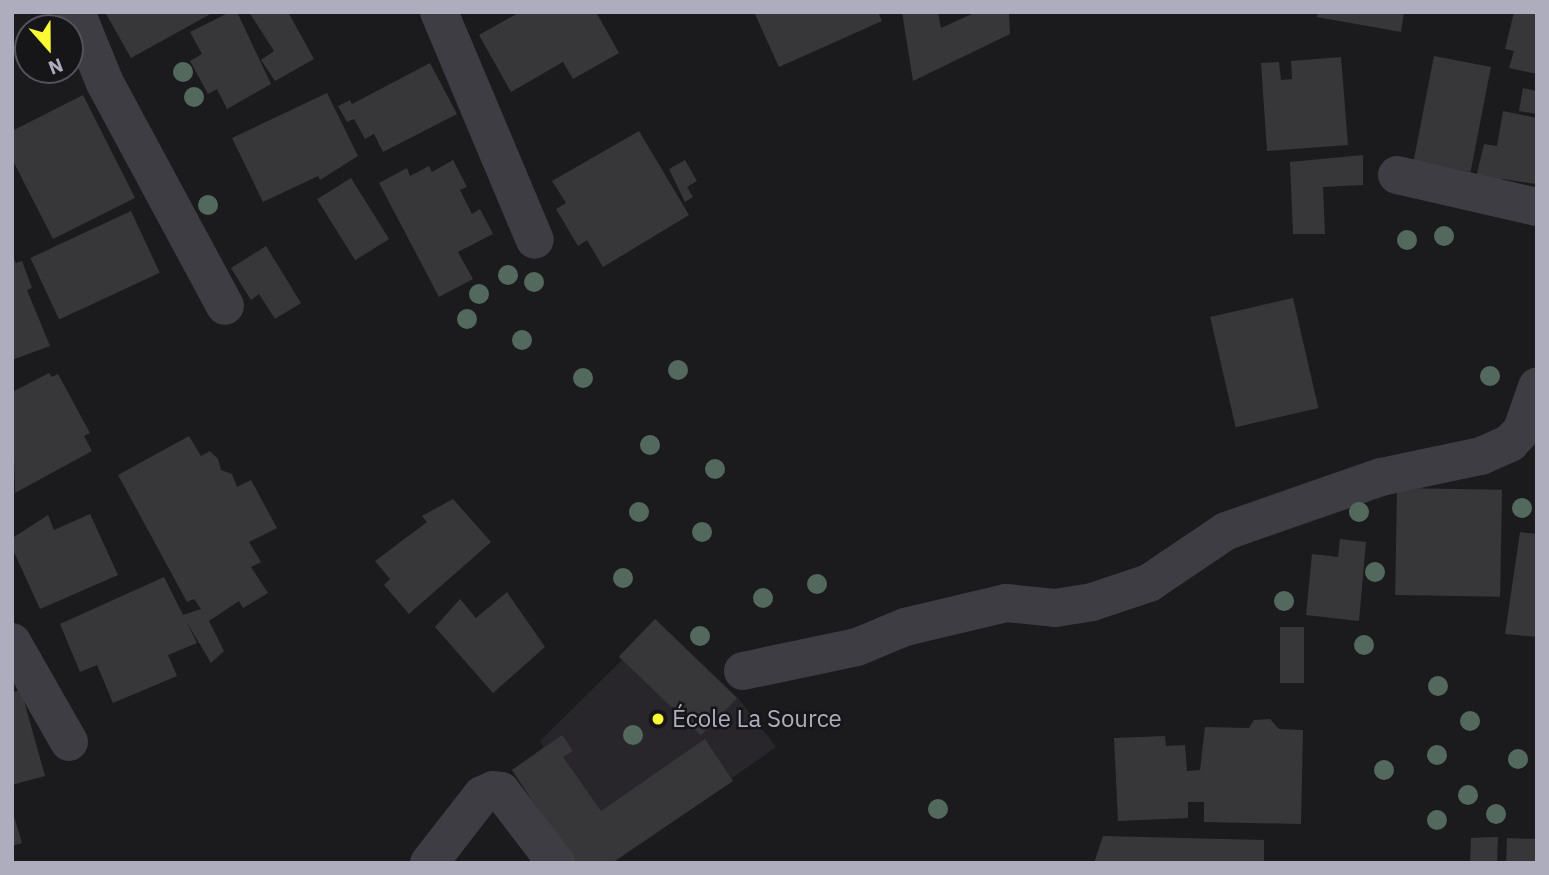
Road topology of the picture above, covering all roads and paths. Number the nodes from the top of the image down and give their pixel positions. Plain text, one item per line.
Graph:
1 (76, 12) edge
2 (439, 12) edge
3 (1396, 175) dead end
4 (1537, 207) edge
5 (535, 240) dead end
6 (225, 306) dead end
7 (1537, 387) edge
8 (12, 642) edge
9 (743, 671) dead end
10 (69, 742) dead end
11 (429, 863) edge
12 (556, 863) edge

1 - 6 street
2 - 5 street
3 - 4 street
7 - 9 street
8 - 10 street
11 - 12 street

